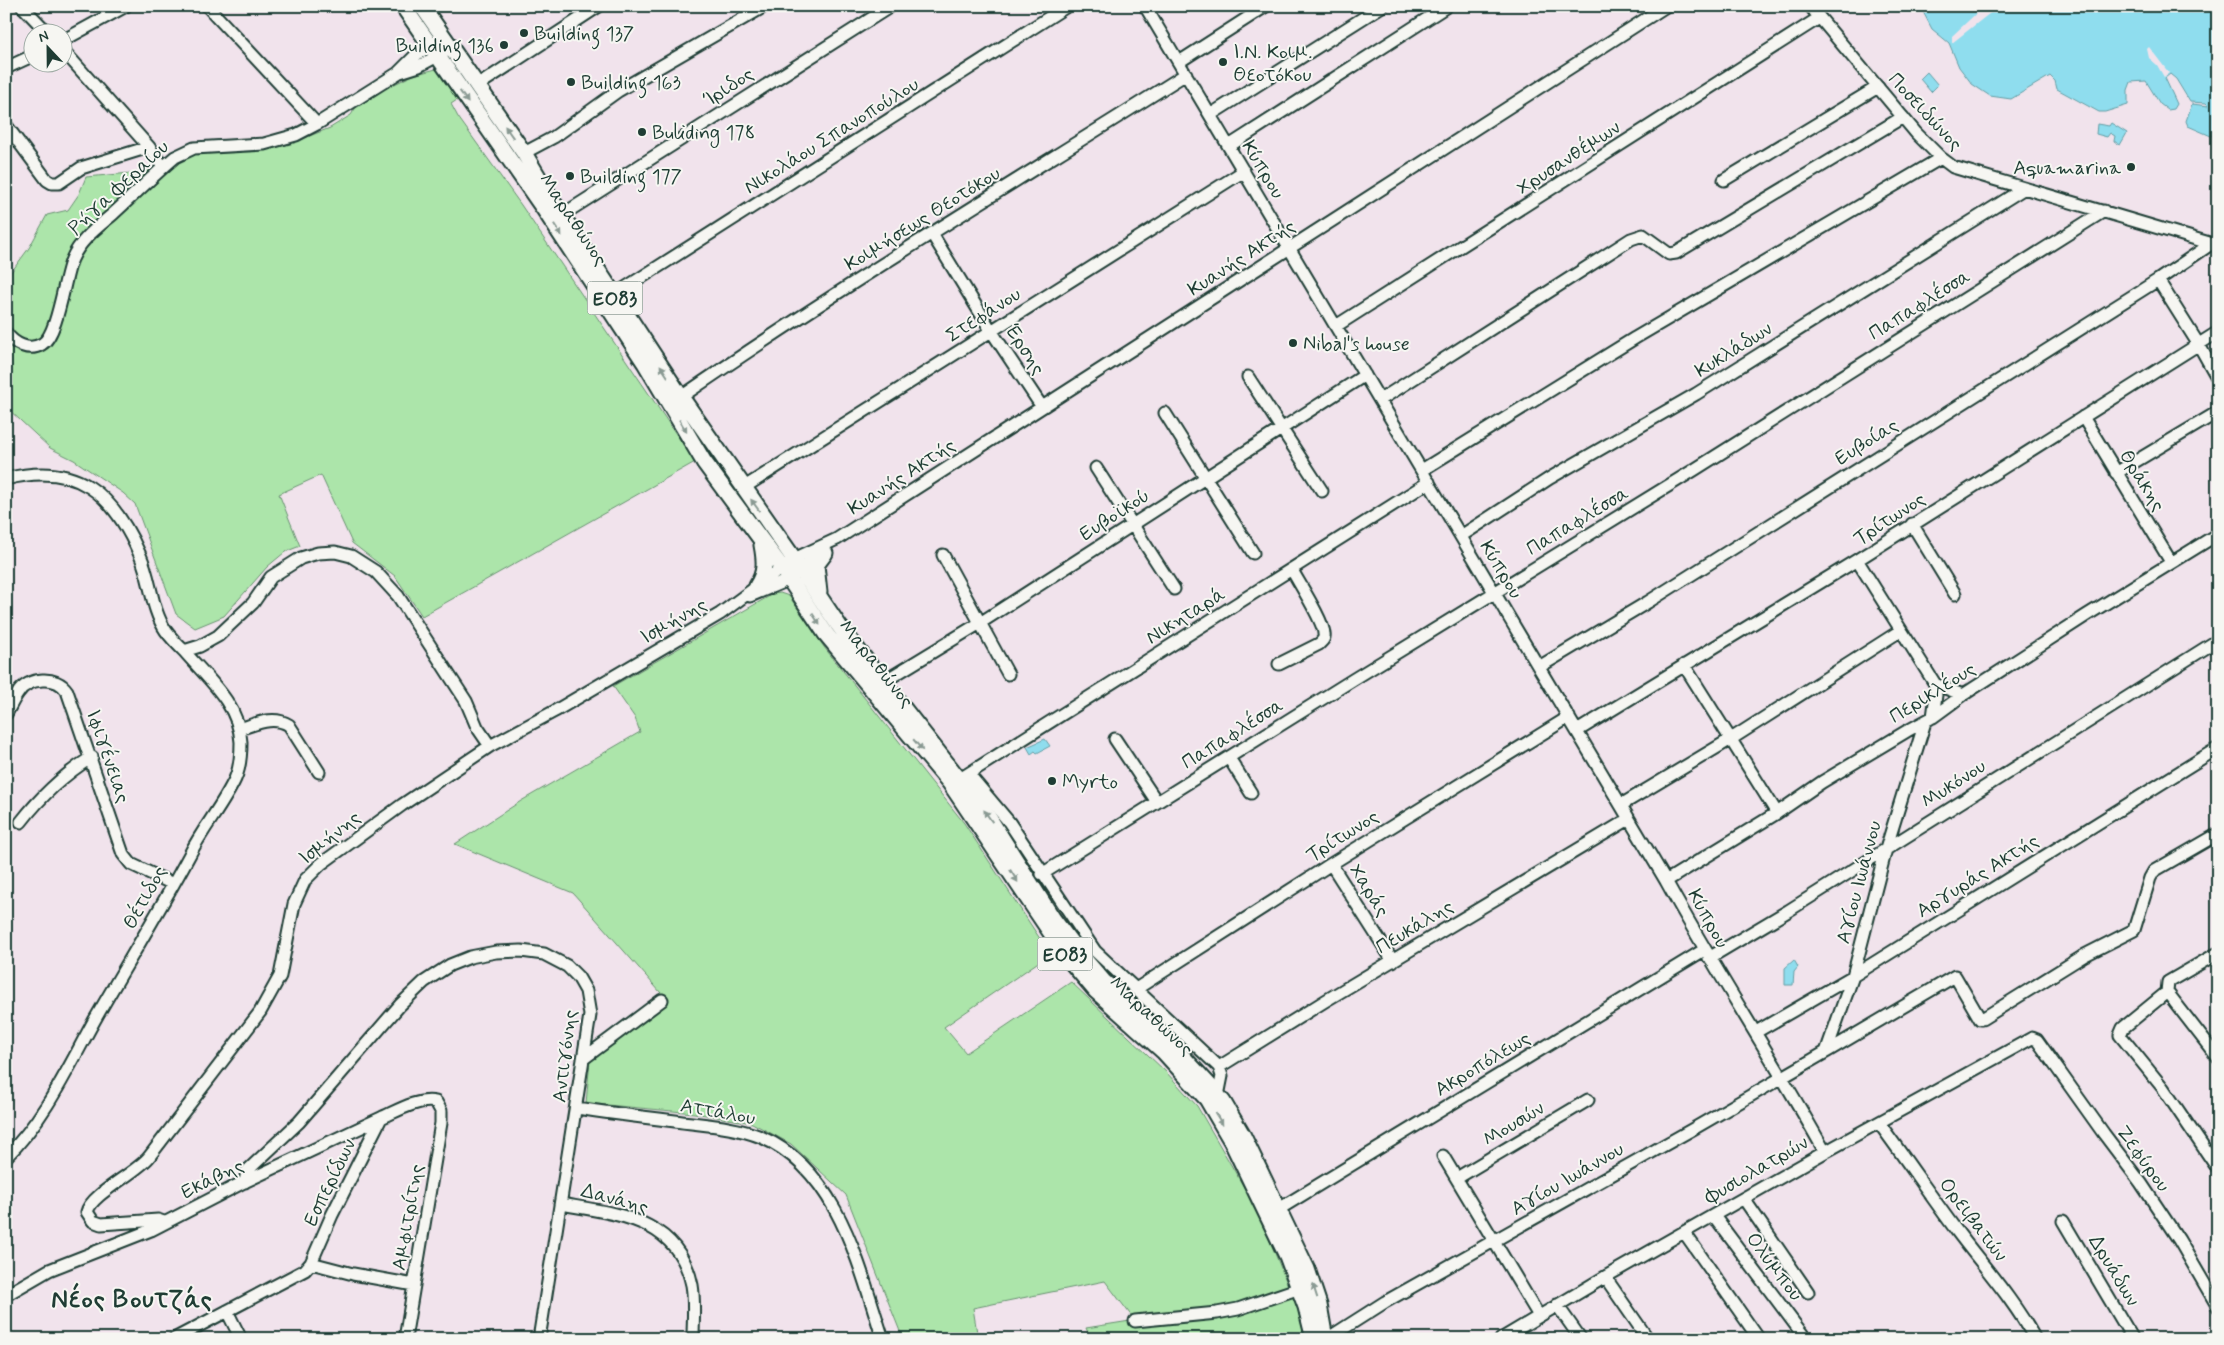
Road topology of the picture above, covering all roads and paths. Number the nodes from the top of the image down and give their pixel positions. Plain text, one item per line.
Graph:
1 (22, 6) edge
2 (126, 6) edge
3 (207, 6) edge
4 (403, 6) edge
5 (422, 6) edge
6 (599, 6) edge
7 (765, 6) edge
8 (891, 6) edge
9 (1068, 6) edge
10 (1145, 6) edge
11 (1266, 6) edge
12 (1382, 6) edge
13 (1447, 6) edge
14 (1666, 6) edge
15 (1810, 6) edge
16 (1819, 18) junction
17 (37, 22) edge
18 (72, 36) edge
19 (447, 42) junction
20 (433, 51) junction
21 (72, 60) edge
22 (22, 61) edge
23 (1179, 62) junction
24 (6, 68) edge
25 (1186, 74) junction
26 (477, 86) junction
27 (1878, 87) junction
28 (1210, 115) junction
29 (1903, 117) junction
30 (316, 124) junction
31 (6, 125) edge
32 (1229, 146) junction
33 (149, 147) junction
34 (524, 153) junction
35 (1941, 158) junction
36 (163, 167) junction
37 (1244, 171) junction
38 (1724, 180) dead end
39 (2023, 189) junction
40 (2104, 212) junction
41 (562, 215) junction
42 (932, 234) junction
43 (2214, 245) edge
44 (1290, 248) junction
45 (2158, 280) junction
46 (614, 295) junction
47 (1336, 326) junction
48 (992, 332) junction
49 (2218, 332) edge
50 (6, 333) edge
51 (2199, 344) junction
52 (1365, 375) junction
53 (1248, 377) dead end
54 (2218, 379) edge
55 (681, 397) junction
56 (1380, 400) junction
57 (1042, 407) junction
58 (2218, 412) edge
59 (1165, 413) dead end
60 (2083, 418) junction
61 (1282, 428) junction
62 (1096, 468) dead end
63 (1422, 470) junction
64 (2116, 473) junction
65 (1205, 478) junction
66 (6, 479) edge
67 (1429, 482) junction
68 (743, 488) junction
69 (1322, 491) dead end
70 (1912, 524) junction
71 (1132, 525) junction
72 (2218, 534) edge
73 (1461, 536) junction
74 (837, 539) junction
75 (761, 541) junction
76 (825, 553) junction
77 (1253, 553) dead end
78 (943, 554) dead end
79 (1857, 560) junction
80 (2171, 562) junction
81 (791, 568) junction
82 (1292, 570) junction
83 (757, 586) junction
84 (1174, 589) dead end
85 (1494, 592) junction
86 (1955, 594) dead end
87 (744, 598) junction
88 (821, 601) junction
89 (980, 623) junction
90 (1900, 631) junction
91 (2218, 640) edge
92 (184, 651) junction
93 (1278, 664) dead end
94 (1684, 665) junction
95 (1539, 667) junction
96 (1008, 674) dead end
97 (883, 682) junction
98 (1935, 684) junction
99 (1963, 695) junction
100 (6, 714) edge
101 (1569, 717) junction
102 (1929, 720) junction
103 (239, 729) junction
104 (1577, 731) junction
105 (1115, 739) dead end
106 (1731, 739) junction
107 (490, 746) junction
108 (2218, 748) edge
109 (92, 757) junction
110 (1229, 758) junction
111 (319, 772) dead end
112 (960, 779) junction
113 (1251, 793) dead end
114 (1157, 802) junction
115 (1622, 805) junction
116 (1777, 813) junction
117 (1629, 819) junction
118 (21, 822) dead end
119 (2218, 834) edge
120 (1886, 849) junction
121 (1331, 864) junction
122 (1042, 874) junction
123 (1666, 880) junction
124 (174, 884) junction
125 (2218, 953) edge
126 (1706, 954) junction
127 (1393, 961) junction
128 (1853, 976) junction
129 (1136, 989) junction
130 (2167, 992) junction
131 (662, 1000) dead end
132 (1756, 1032) junction
133 (2032, 1038) joint
134 (2216, 1050) edge
135 (1826, 1052) junction
136 (583, 1059) junction
137 (1219, 1067) junction
138 (1783, 1076) junction
139 (1218, 1096) junction
140 (1588, 1100) dead end
141 (436, 1102) joint
142 (576, 1108) junction
143 (381, 1118) junction
144 (1879, 1123) junction
145 (1825, 1152) junction
146 (1443, 1156) dead end
147 (6, 1157) edge
148 (2218, 1169) edge
149 (1457, 1178) junction
150 (245, 1182) junction
151 (1744, 1199) junction
152 (561, 1204) junction
153 (1279, 1209) junction
154 (1714, 1216) junction
155 (164, 1222) junction
156 (2063, 1222) dead end
157 (1684, 1232) junction
158 (1494, 1241) junction
159 (311, 1263) junction
160 (1605, 1276) junction
161 (414, 1285) junction
162 (1300, 1288) junction
163 (1808, 1292) dead end
164 (6, 1295) edge
165 (1557, 1305) junction
166 (2218, 1307) edge
167 (227, 1311) junction
168 (1539, 1316) junction
169 (1135, 1321) dead end
170 (174, 1339) edge
171 (241, 1339) edge
172 (405, 1339) edge
173 (539, 1339) edge
174 (693, 1339) edge
175 (883, 1339) edge
176 (1314, 1339) edge
177 (1326, 1339) edge
178 (1502, 1339) edge
179 (1581, 1339) edge
180 (1648, 1339) edge
181 (1759, 1339) edge
182 (1806, 1339) edge
183 (2035, 1339) edge
184 (2134, 1339) edge

1 - 17 street
2 - 18 street
3 - 30 street
4 - 20 main road, Μαραθώνος / ΕΟ83
5 - 19 main road, Μαραθώνος / ΕΟ83
6 - 26 street
7 - 34 street
8 - 41 street, Ίριδος
9 - 46 street, Νικολάου Σπανοπούλου
10 - 23 street, Κύπρου
11 - 23 street
12 - 28 street
13 - 32 street
14 - 44 street, Κυανής Ακτής
15 - 16 street, Ποσειδώνος
16 - 27 street, Ποσειδώνος
16 - 47 street, Χρυσανθέμων
19 - 20 street, Ρήγα Φεραίου
19 - 26 main road, Μαραθώνος / ΕΟ83
20 - 30 street, Ρήγα Φεραίου
20 -> 75 main road, Μαραθώνος / ΕΟ83
21 - 33 street
22 - 24 street
23 - 25 street, Κύπρου
25 - 28 street, Κύπρου
25 - 42 street, Κοιμήσεως Θεοτόκου
34 -> 26 main road, Μαραθώνος / ΕΟ83
27 - 29 street, Ποσειδώνος
27 - 38 street
28 - 32 street, Κύπρου
29 - 35 street, Ποσειδώνος
29 - 56 street
30 - 36 street, Ρήγα Φεραίου
31 - 33 street
32 - 37 street, Κύπρου
33 - 36 street
34 - 41 main road, Μαραθώνος / ΕΟ83
35 - 39 street, Ποσειδώνος
35 - 63 street
36 - 50 street, Ρήγα Φεραίου
37 - 44 street, Κύπρου
37 - 48 street, Στεφάνου
39 - 40 street, Ποσειδώνος
39 - 73 street, Κυκλάδων
40 - 43 street, Ποσειδώνος
40 - 85 street, Παπαφλέσσα
41 - 46 main road, Μαραθώνος / ΕΟ83
42 - 48 street, Έρσης
42 - 55 street, Κοιμήσεως Θεοτόκου
43 - 45 street, Ευβοίας
44 - 47 street, Κύπρου
44 - 57 street, Κυανής Ακτής
45 - 51 street
45 - 95 street, Ευβοίας
55 -> 46 main road, Μαραθώνος / ΕΟ83
47 - 52 street, Κύπρου
48 - 57 street, Έρσης
48 - 68 street, Στεφάνου
49 - 51 street, Τρίτωνος
51 - 54 street
51 - 60 street, Τρίτωνος
52 - 56 street, Κύπρου
52 - 61 street, Ευβοϊκού
53 - 61 street
55 - 68 main road, Μαραθώνος / ΕΟ83
56 - 63 street, Κύπρου
57 - 74 street, Κυανής Ακτής
58 - 64 street
59 - 65 street
60 - 64 street, Θράκης
60 - 70 street, Τρίτωνος
61 - 65 street, Ευβοϊκού
61 - 69 street
62 - 71 street
63 - 67 street, Κύπρου
64 - 80 street, Θράκης
65 - 71 street, Ευβοϊκού
65 - 77 street
66 - 92 street, Θέτιδος
67 - 73 street, Κύπρου
67 - 82 street, Νικηταρά
81 -> 68 main road, Μαραθώνος / ΕΟ83
70 - 79 street, Τρίτωνος
70 - 86 street
71 - 84 street
71 - 89 street, Ευβοϊκού
72 - 80 street, Περικλέους
73 - 85 street, Κύπρου
74 - 76 street, Κυανής Ακτής
74 - 81 street, Κυανής Ακτής
75 - 81 main road, Μαραθώνος / ΕΟ83
75 - 83 main road
76 - 81 street, Κυανής Ακτής
76 - 88 main road
78 - 89 street
79 - 90 street
79 - 94 street, Τρίτωνος
80 - 99 street, Περικλέους
81 - 83 street
81 - 87 street
81 - 88 main road, Μαραθώνος / ΕΟ83
81 -> 162 main road, Μαραθώνος / ΕΟ83
82 - 93 street
82 - 112 street, Νικηταρά
83 - 87 street
85 - 95 street, Κύπρου
85 - 110 street, Παπαφλέσσα
87 - 107 street, Ισμήνης
88 - 97 main road, Μαραθώνος / ΕΟ83
89 - 96 street
89 - 97 street, Ευβοϊκού
90 - 98 street
90 - 106 street
91 - 120 street, Μυκόνου
92 - 103 street, Θέτιδος
92 - 107 street
94 - 104 street, Τρίτωνος
94 - 106 street
95 - 101 street, Κύπρου
97 - 112 main road, Μαραθώνος / ΕΟ83
98 - 99 street
98 - 102 street, Αγίου Ιωάννου
99 - 102 street, Περικλέους
100 - 109 street, Ιφιγένειας
101 - 104 street, Κύπρου
101 - 121 street, Τρίτωνος
102 - 116 street, Περικλέους
102 - 120 street, Αγίου Ιωάννου
103 - 111 street
103 - 124 street, Θέτιδος
104 - 115 street, Κύπρου
105 - 114 street
106 - 115 street
106 - 116 street
107 - 155 street, Ισμήνης
108 - 128 street, Αργυράς Ακτής
109 - 118 street
109 - 124 street, Ιφιγένειας
110 - 113 street
110 - 114 street, Παπαφλέσσα
112 - 122 street
139 -> 112 main road, Μαραθώνος / ΕΟ83
114 - 122 street, Παπαφλέσσα
115 - 117 street, Κύπρου
116 - 123 street, Περικλέους
117 - 123 street, Κύπρου
117 - 127 street, Πευκάλης
119 - 135 street, Αγίου Ιωάννου
120 - 126 street, Μυκόνου
120 - 128 street, Αγίου Ιωάννου
121 - 127 street, Χαράς
121 - 129 street, Τρίτωνος
122 - 129 street
123 - 126 street, Κύπρου
124 - 147 street, Θέτιδος
125 - 130 street
126 - 132 street, Κύπρου
126 - 153 street, Ακροπόλεως
127 - 137 street, Πευκάλης
128 - 132 street, Αργυράς Ακτής
128 - 135 street, Αγίου Ιωάννου
129 - 137 street
130 - 134 street
130 - 148 street
131 - 136 street
132 - 138 street, Κύπρου
133 - 144 street, Φυσιολατρών
133 - 166 street, Ζεφύρου
135 - 138 street, Αγίου Ιωάννου
136 - 142 street, Αντιγόνης
136 - 150 street, Αντιγόνης
137 - 139 street
138 - 145 street, Κύπρου
138 - 158 street, Αγίου Ιωάννου
139 - 153 main road, Μαραθώνος / ΕΟ83
140 - 149 street, Μουσών
141 - 143 street, Εκάβης
141 - 161 street, Αμφιτρίτης
142 - 152 street, Αντιγόνης
142 - 175 street, Αττάλου
143 - 150 street, Εκάβης
143 - 159 street, Εσπερίδων
144 - 145 street, Φυσιολατρών
144 - 183 street, Ορειβατών
145 - 151 street, Φυσιολατρών
146 - 149 street
149 - 158 street
150 - 155 street, Εκάβης
151 - 154 street, Φυσιολατρών
151 - 163 street
152 - 173 street, Αντιγόνης
152 - 174 street, Δανάης
177 -> 153 main road, Μαραθώνος / ΕΟ83
154 - 157 street, Φυσιολατρών
154 - 182 street, Ολύμπου
155 - 164 street, Εκάβης
156 - 184 street, Δρυάδων
157 - 160 street, Φυσιολατρών
157 - 181 street
158 - 168 street
158 - 177 street, Αγίου Ιωάννου
159 - 161 street
159 - 167 street
160 - 165 street, Φυσιολατρών
160 - 180 street
161 - 172 street, Αμφιτρίτης
162 - 169 street
162 - 176 main road, Μαραθώνος / ΕΟ83
165 - 168 street, Φυσιολατρών
165 - 179 street
167 - 170 street
167 - 171 street
168 - 178 street, Φυσιολατρών

